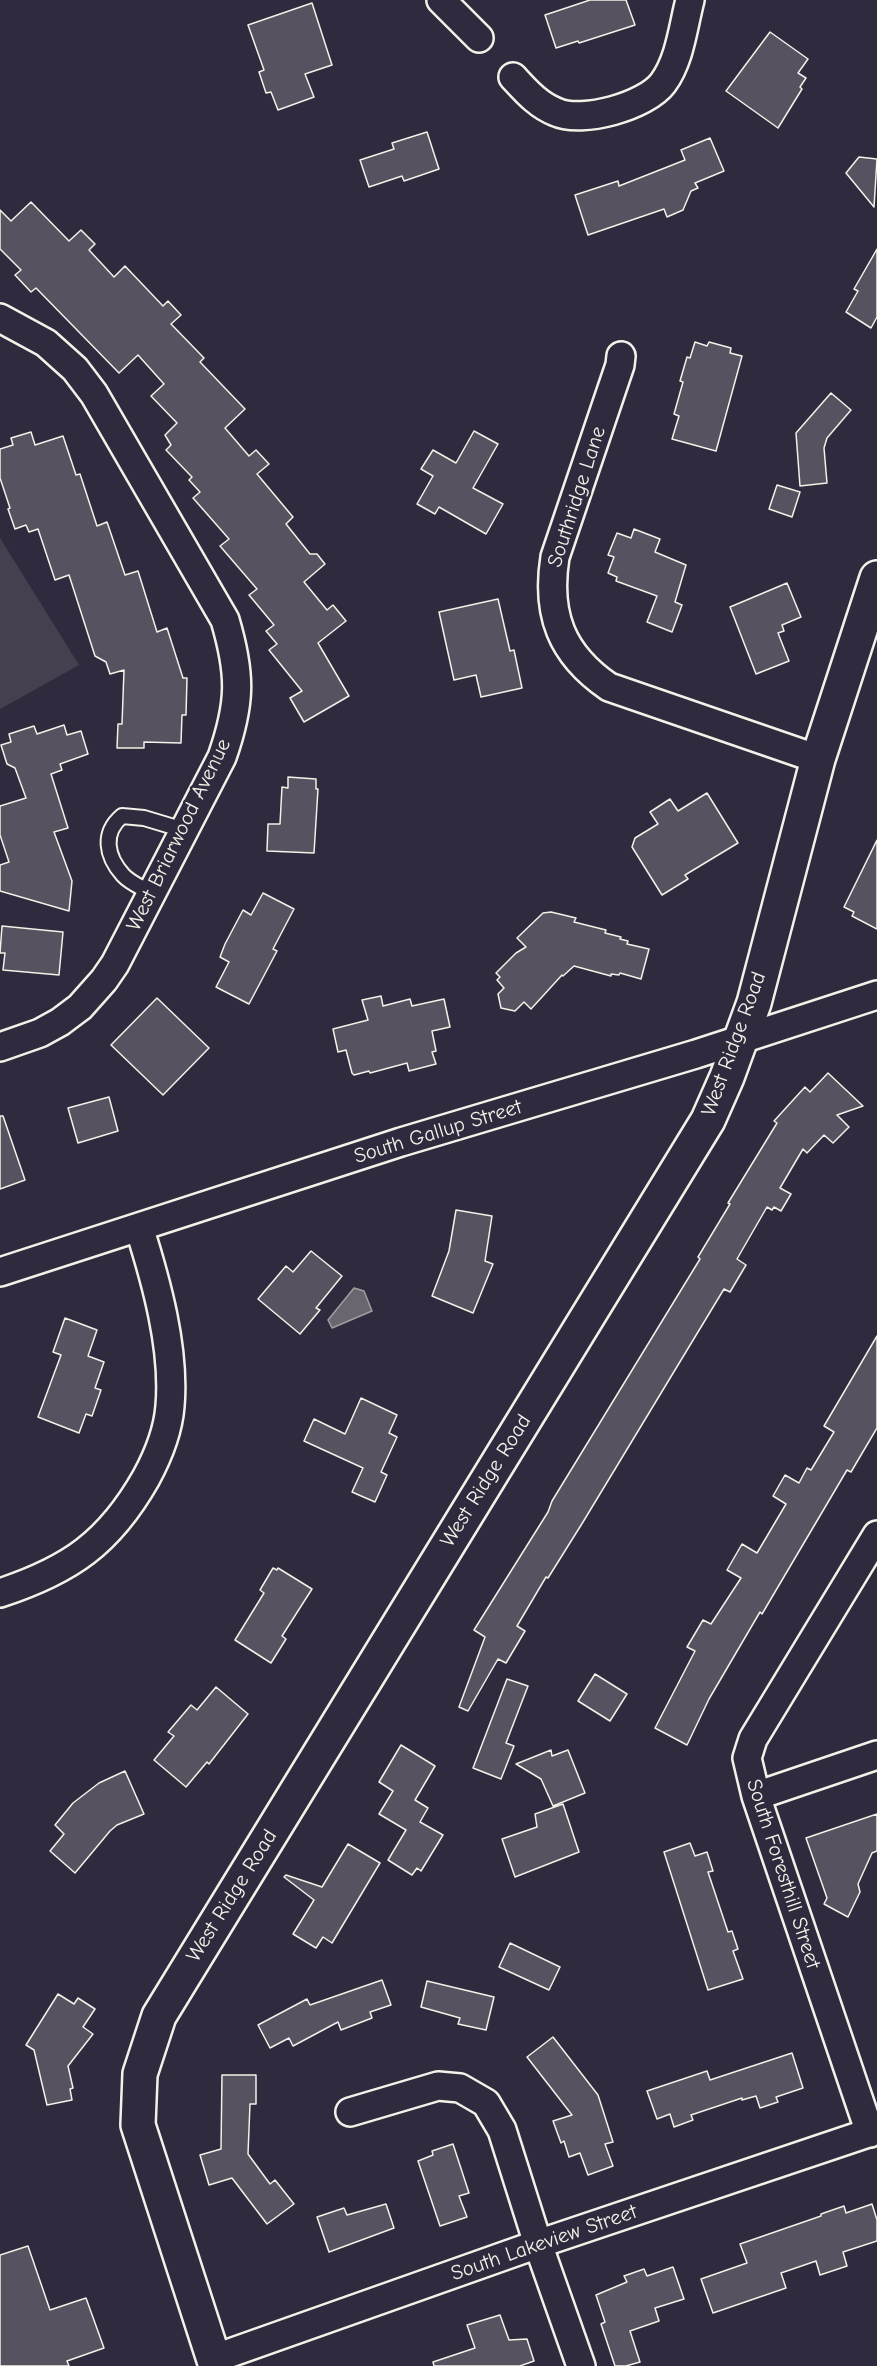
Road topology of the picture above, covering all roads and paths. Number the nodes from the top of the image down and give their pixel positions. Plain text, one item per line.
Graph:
1 (441, 0) edge
2 (690, 0) edge
3 (479, 38) dead end
4 (513, 77) dead end
5 (0, 318) edge
6 (621, 356) dead end
7 (877, 578) edge
8 (819, 759) junction
9 (184, 830) junction
10 (152, 893) junction
11 (877, 995) edge
12 (741, 1039) junction
13 (0, 1047) edge
14 (139, 1227) junction
15 (0, 1272) edge
16 (877, 1535) edge
17 (0, 1593) edge
18 (877, 1755) edge
19 (756, 1796) junction
20 (350, 2112) dead end
21 (874, 2131) edge
22 (538, 2244) junction
23 (214, 2363) edge
24 (581, 2366) edge

1 - 3 street
2 - 4 street
5 - 9 street, West Briarwood Avenue
6 - 8 street, Southridge Lane
7 - 8 street, West Ridge Road
8 - 12 street, West Ridge Road
9 - 10 street, West Briarwood Avenue
9 - 10 lane
10 - 13 street, West Briarwood Avenue
11 - 12 street, South Gallup Street
12 - 14 street, South Gallup Street
12 - 23 street, West Ridge Road
14 - 15 street, South Gallup Street
14 - 17 street
16 - 19 street, South Foresthill Street
18 - 19 street
19 - 21 street, South Foresthill Street
20 - 22 street
21 - 22 street, South Lakeview Street
22 - 23 street, South Lakeview Street
22 - 24 street

